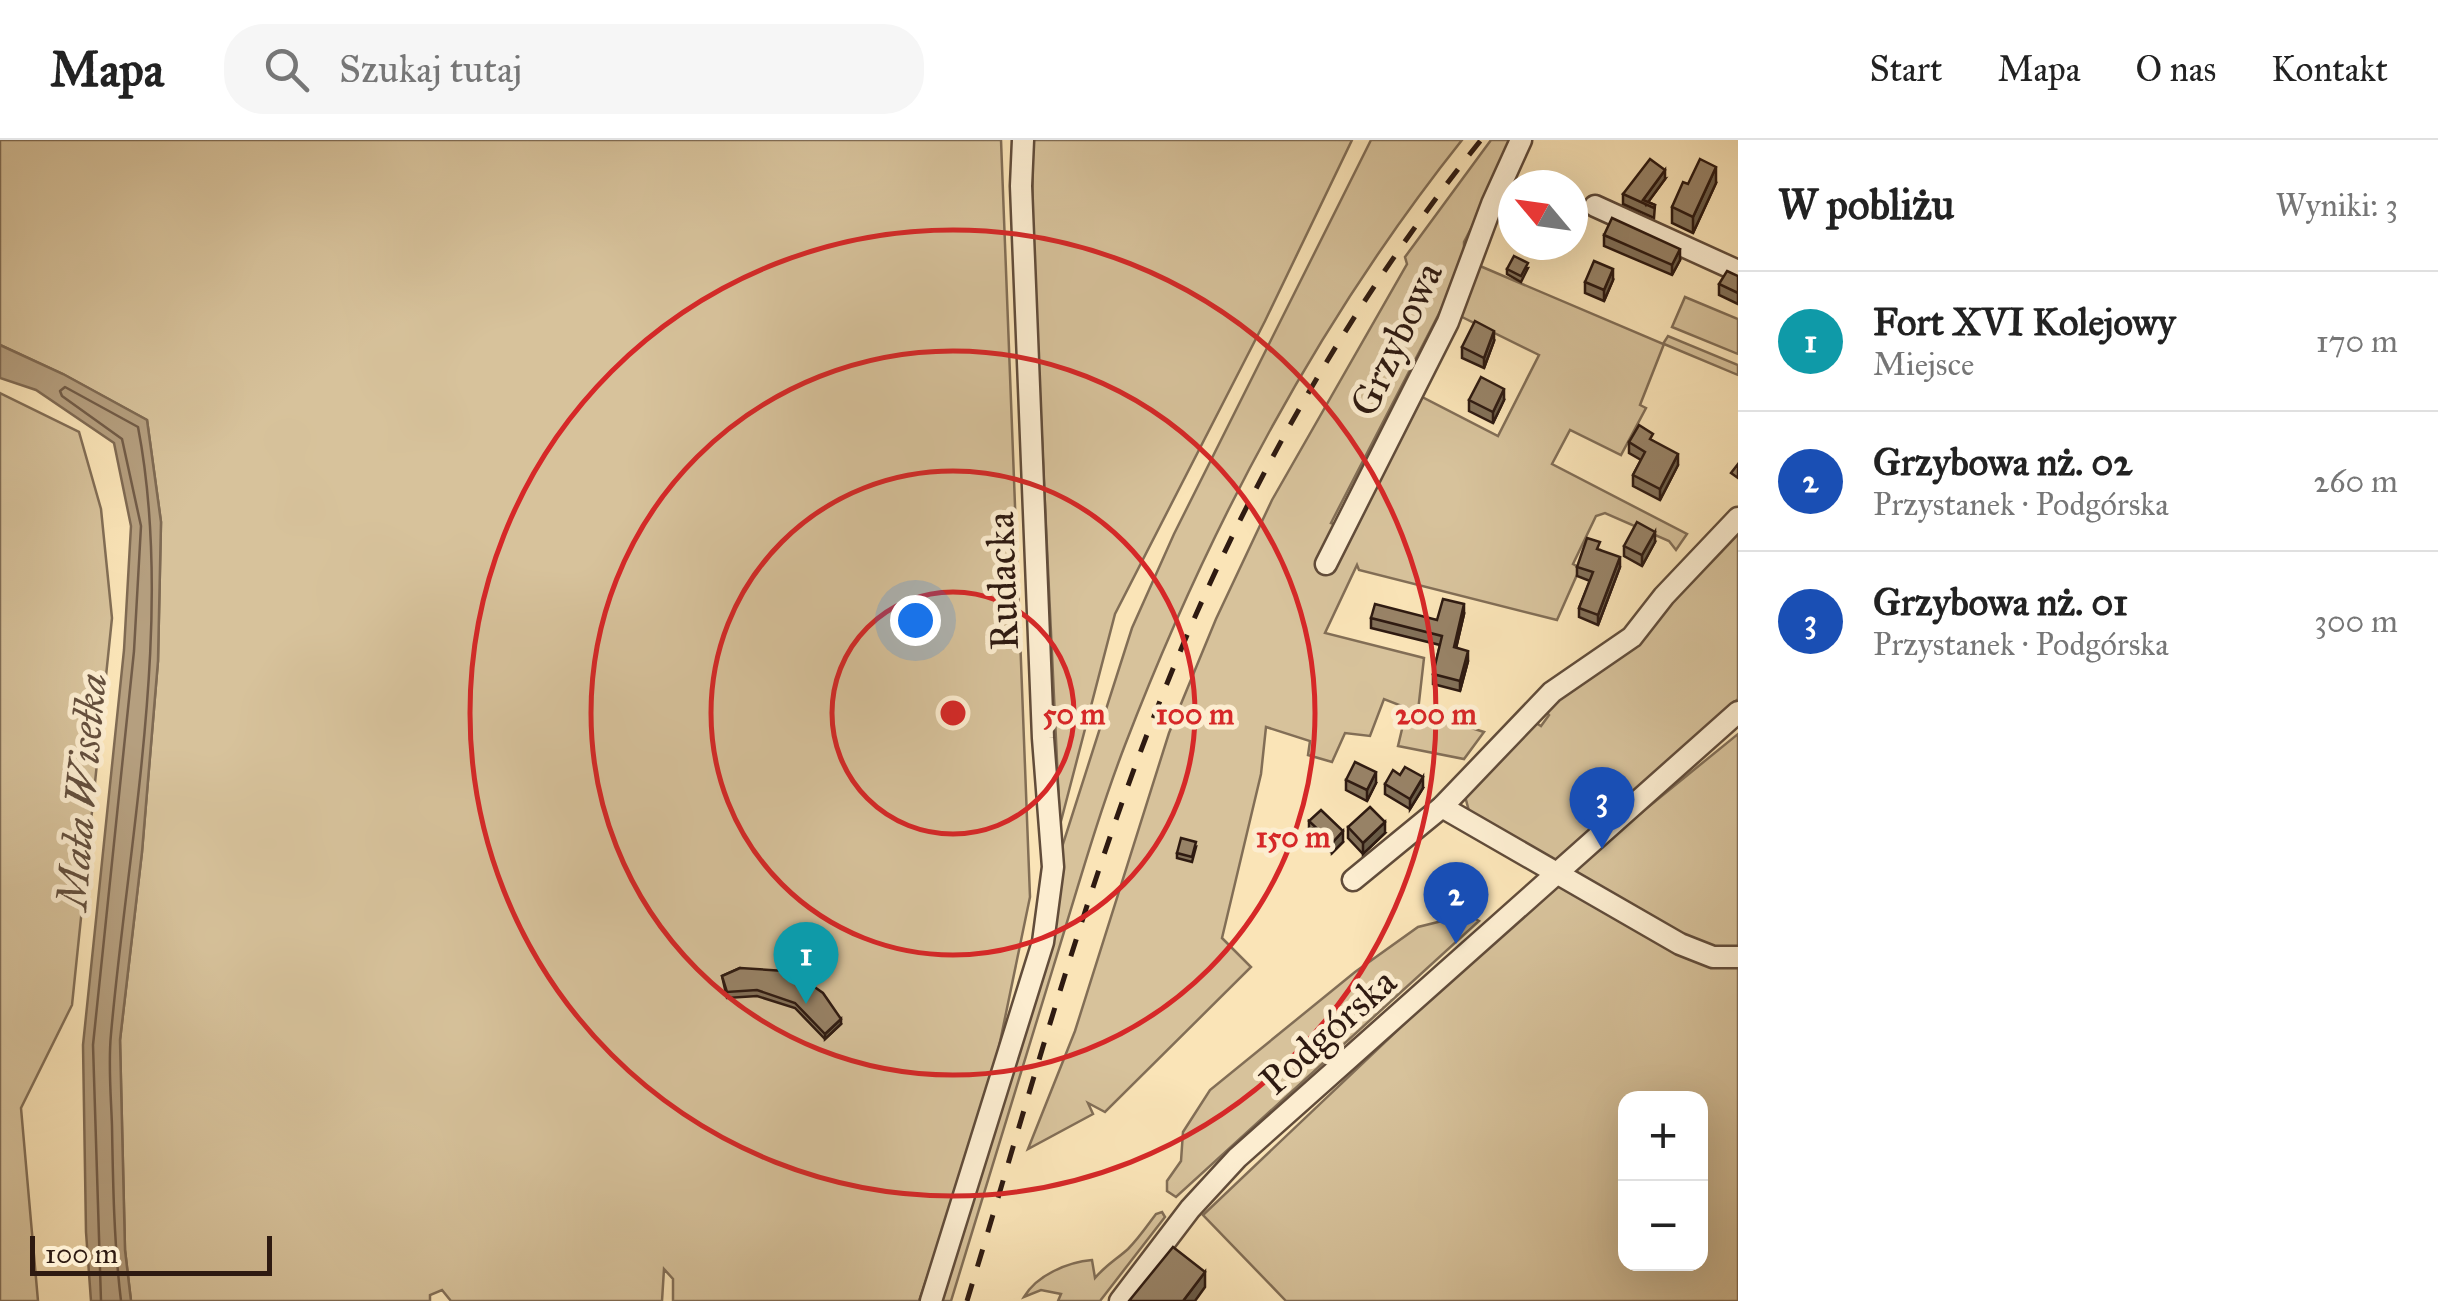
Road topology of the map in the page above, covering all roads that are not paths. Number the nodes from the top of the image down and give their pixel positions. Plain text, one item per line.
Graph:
1 (1023, 140) edge
2 (1521, 140) edge
3 (1595, 206) dead end
4 (1738, 270) edge
5 (1738, 518) edge
6 (1326, 564) dead end
7 (1738, 712) edge
8 (1442, 808) junction
9 (1556, 874) junction
10 (1353, 880) dead end
11 (1738, 957) edge
12 (931, 1301) edge
13 (1120, 1301) edge

1 - 12 street, Rudacka
2 - 6 street, Grzybowa
3 - 4 street
5 - 8 street
7 - 9 street, Podgórska
8 - 9 street
8 - 10 street
9 - 11 street
9 - 13 street, Podgórska

